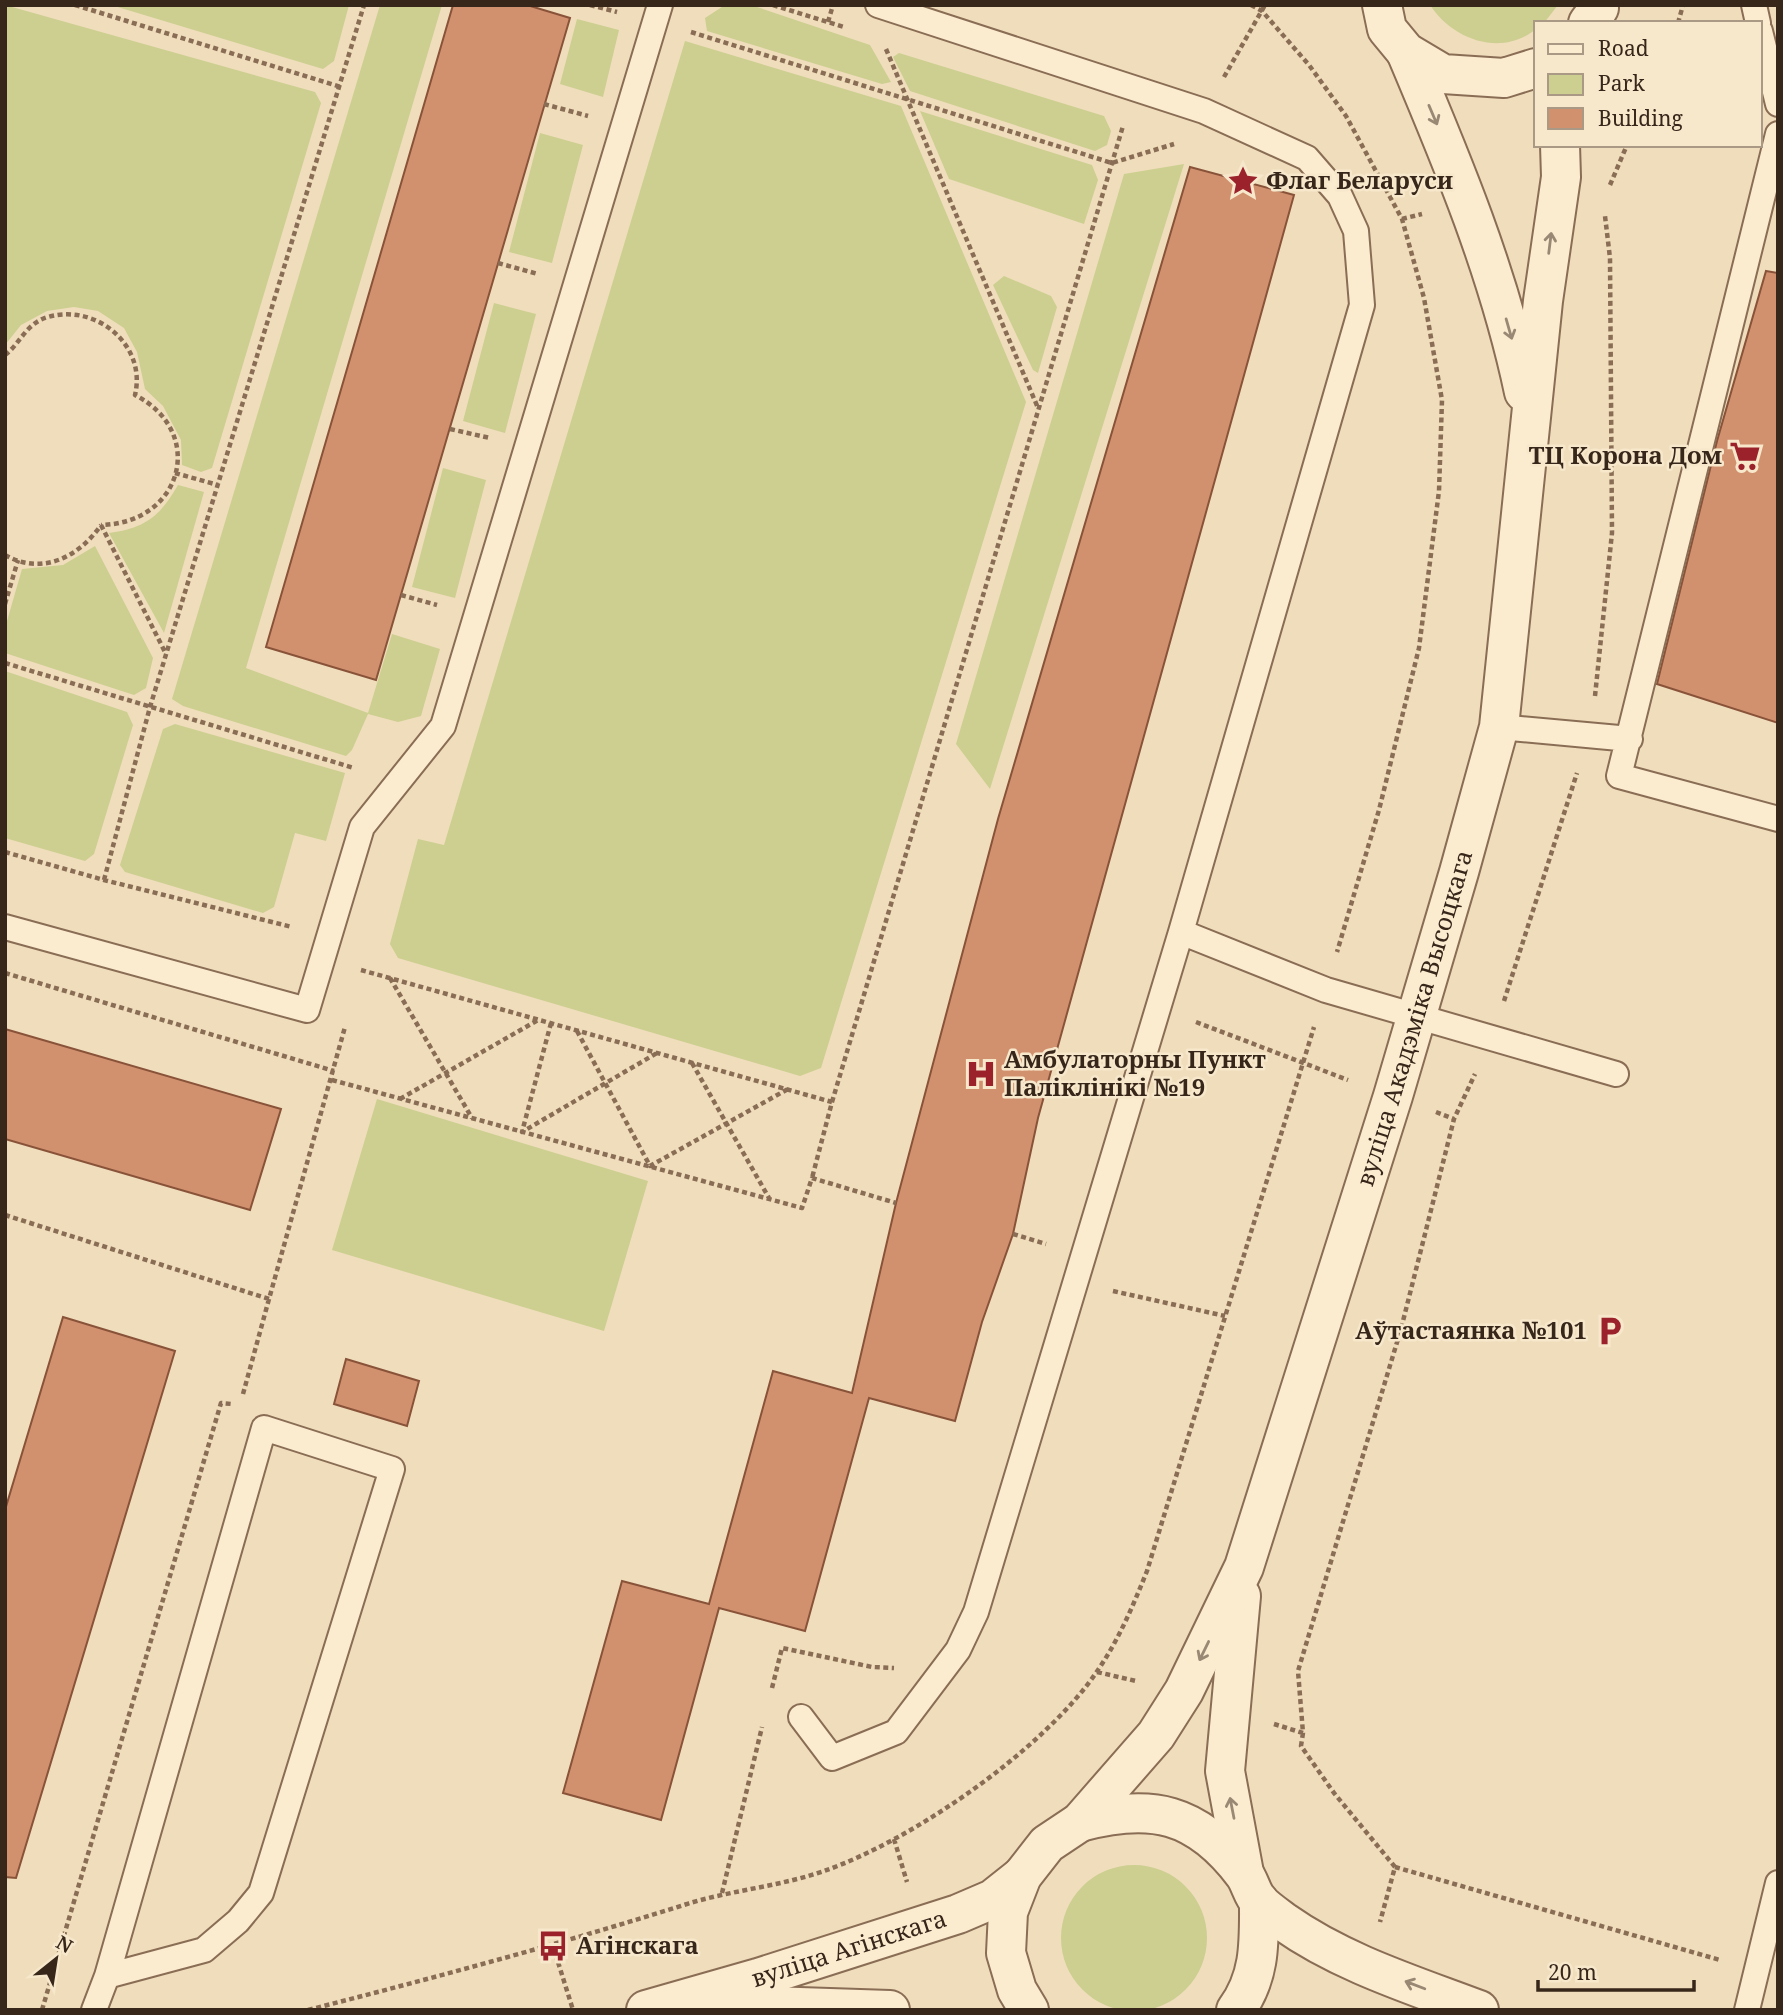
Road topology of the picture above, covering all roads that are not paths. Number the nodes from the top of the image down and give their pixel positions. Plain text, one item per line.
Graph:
1 (660, 5) edge
2 (878, 5) edge
3 (1353, 5) edge
4 (1392, 29) edge
5 (1762, 40) edge
6 (1534, 69) edge
7 (1778, 104) edge
8 (1778, 134) edge
9 (1560, 147) edge
10 (1526, 456) junction
11 (1499, 727) junction
12 (1630, 739) junction
13 (1778, 819) edge
14 (5, 927) edge
15 (1181, 932) junction
16 (1415, 1015) junction
17 (1616, 1074) dead end
18 (1244, 1567) junction
19 (801, 1717) dead end
20 (1080, 1822) junction
21 (1022, 1876) junction
22 (1778, 1883) edge
23 (1252, 1888) junction
24 (107, 1976) junction
25 (656, 2007) edge
26 (94, 2010) edge
27 (890, 2010) edge
28 (1029, 2010) edge
29 (1236, 2010) edge
30 (1479, 2010) edge
31 (1747, 2010) edge

1 - 14 lane
2 - 15 lane
3 - 4 street
4 - 6 street
4 -> 10 street, вуліца Акадэміка Высоцкага
5 - 7 lane
8 - 12 lane
10 -> 9 street, вуліца Акадэміка Высоцкага
10 - 11 street, вуліца Акадэміка Высоцкага
11 - 12 lane
11 - 16 street, вуліца Акадэміка Высоцкага
12 - 13 lane
15 - 16 lane
15 - 19 lane
16 - 17 lane
16 - 18 street, вуліца Акадэміка Высоцкага
18 -> 20 street
23 -> 18 street
20 - 21 street
20 - 23 street
21 - 25 street, вуліца Агінскага
21 - 28 street
22 - 31 lane
23 - 29 street
30 -> 23 street
24 - 24 lane
24 - 26 lane
25 - 27 street, вуліца Агінскага

